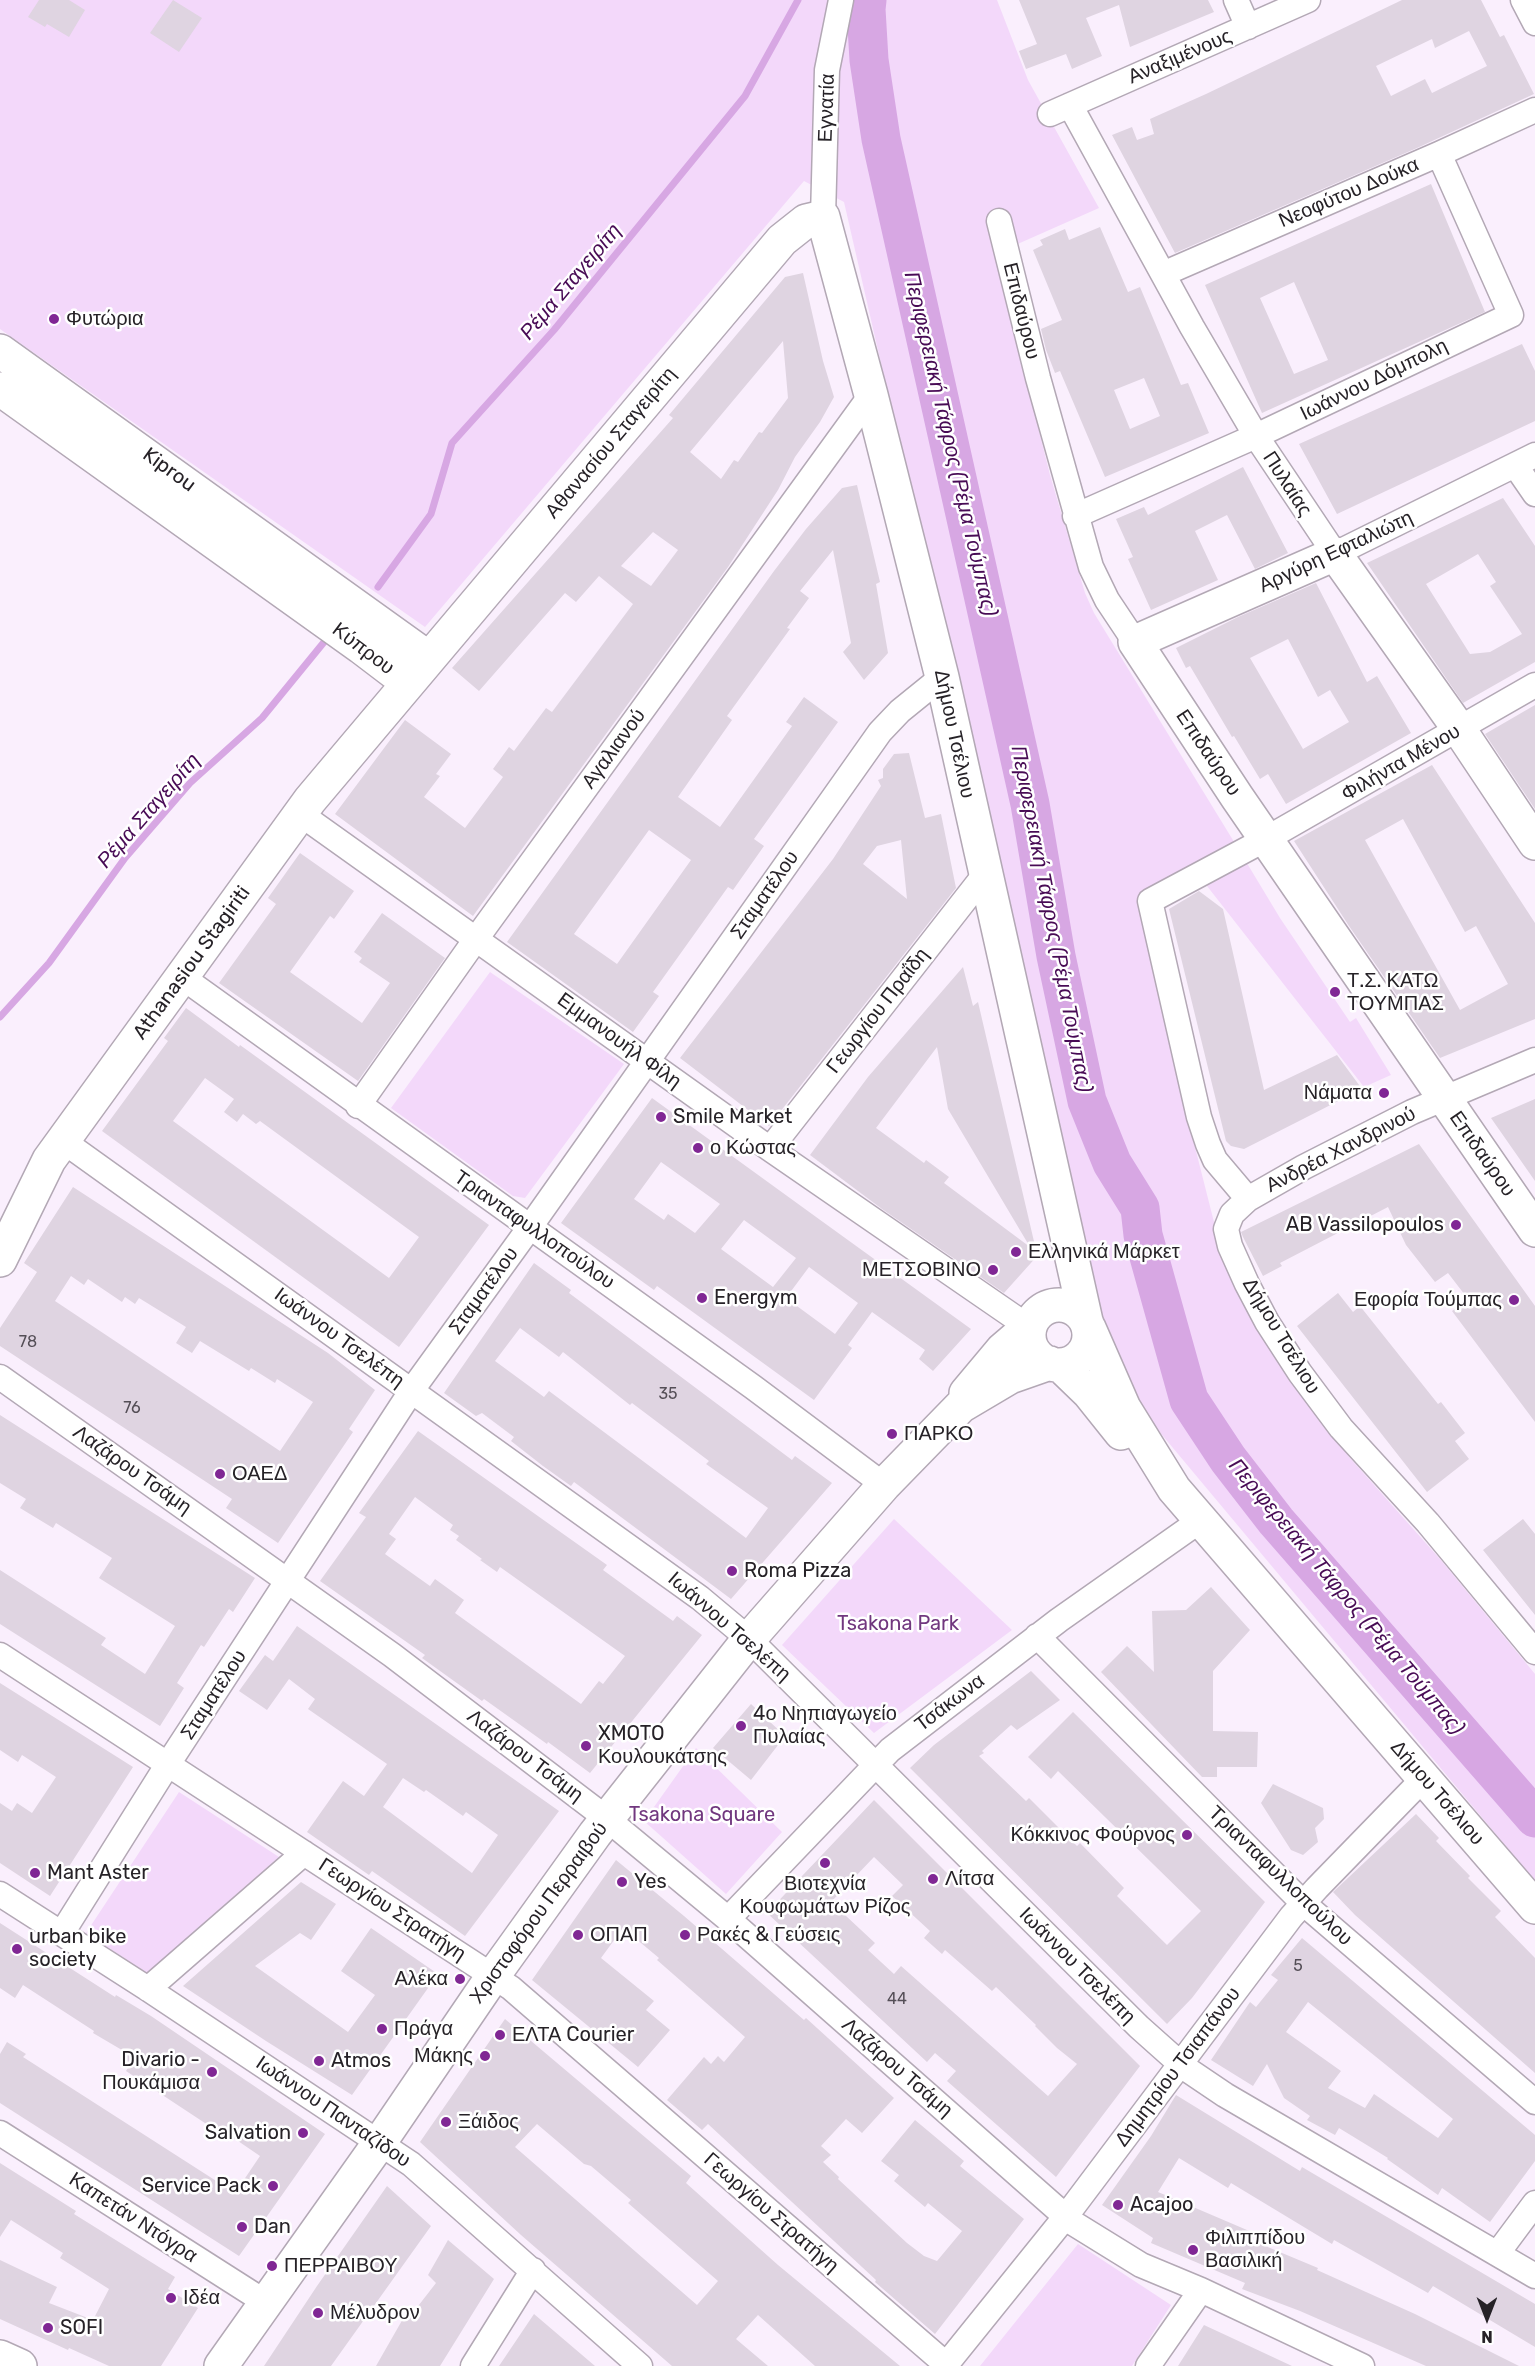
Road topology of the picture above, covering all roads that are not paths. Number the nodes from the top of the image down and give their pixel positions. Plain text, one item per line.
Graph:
1 (841, 0) edge
2 (1236, 0) edge
3 (1308, 0) edge
4 (1523, 0) edge
5 (1535, 23) edge
6 (1248, 27) junction
7 (1060, 109) joint
8 (1535, 110) edge
9 (1439, 154) junction
10 (824, 217) junction
11 (999, 221) dead end
12 (1163, 273) junction
13 (0, 351) edge
14 (0, 389) edge
15 (871, 395) junction
16 (1256, 436) junction
17 (1525, 460) edge
18 (1535, 494) edge
19 (1075, 516) junction
20 (1335, 554) junction
21 (328, 604) junction
22 (368, 633) junction
23 (1135, 642) junction
24 (428, 658) junction
25 (942, 677) junction
26 (407, 682) junction
27 (1535, 685) edge
28 (1459, 729) junction
29 (299, 813) junction
30 (1266, 839) junction
31 (1535, 843) edge
32 (986, 873) junction
33 (476, 939) junction
34 (182, 977) junction
35 (1535, 1060) edge
36 (648, 1062) junction
37 (1443, 1098) junction
38 (358, 1106) junction
39 (63, 1140) junction
40 (770, 1149) junction
41 (1248, 1199) junction
42 (530, 1227) junction
43 (1535, 1230) edge
44 (1071, 1254) junction
45 (0, 1260) edge
46 (1088, 1324) junction
47 (1031, 1325) junction
48 (1055, 1364) junction
49 (0, 1377) edge
50 (412, 1390) junction
51 (961, 1406) junction
52 (884, 1485) junction
53 (1174, 1489) junction
54 (1201, 1521) junction
55 (289, 1581) junction
56 (1037, 1636) junction
57 (749, 1639) junction
58 (1535, 1652) edge
59 (0, 1655) edge
60 (874, 1763) junction
61 (168, 1764) junction
62 (1424, 1778) junction
63 (606, 1818) junction
64 (304, 1853) junction
65 (0, 1894) edge
66 (1303, 1903) junction
67 (1535, 1907) edge
68 (728, 1919) junction
69 (62, 1933) junction
70 (493, 1976) junction
71 (148, 1989) junction
72 (1180, 2064) junction
73 (1535, 2102) edge
74 (0, 2133) edge
75 (380, 2142) junction
76 (1535, 2203) edge
77 (1066, 2216) junction
78 (1497, 2254) junction
79 (533, 2270) junction
80 (1535, 2276) edge
81 (1201, 2290) junction
82 (265, 2302) junction
83 (0, 2357) edge
84 (20, 2366) edge
85 (221, 2366) edge
86 (473, 2366) edge
87 (640, 2366) edge
88 (946, 2366) edge
89 (1148, 2366) edge
90 (1362, 2366) edge

1 - 10 street, Εγνατία
2 - 6 street
3 - 6 street, Αναξιμένους
4 - 5 street
6 - 7 street, Αναξιμένους
7 - 12 street, Πυλαίας
8 - 9 street, Νεοφύτου Δούκα
9 - 12 street, Νεοφύτου Δούκα
9 - 16 street, Ιωάννου Δόμπολη
10 - 15 street, Δήμου Τσέλιου
10 - 24 street, Αθανασίου Σταγειρίτη
11 - 19 street, Επιδαύρου
12 - 16 street, Πυλαίας
13 - 21 street, Kiprou
14 - 21 street, Kiprou
15 - 25 street, Δήμου Τσέλιου
15 - 33 street, Αγαλιανού
16 - 19 street, Ιωάννου Δόμπολη
16 - 20 street, Πυλαίας
17 - 18 street
17 - 20 street, Αργύρη Εφταλιώτη
19 - 23 street, Επιδαύρου
20 - 23 street, Αργύρη Εφταλιώτη
20 - 28 street, Πυλαίας
21 - 22 street, Κύπρου
22 - 24 street
22 - 26 street, Κύπρου
23 - 30 street, Επιδαύρου
24 - 26 street, Αθανασίου Σταγειρίτη
25 - 32 street, Δήμου Τσέλιου
25 - 36 street, Σταματέλου
26 - 29 street, Athanasiou Stagiriti
27 - 28 street, Φιλήντα Μένου
28 - 30 street, Φιλήντα Μένου
28 - 31 street, Πυλαίας
29 - 33 street, Εμμανουήλ Φίλη
29 - 34 street, Athanasiou Stagiriti
30 - 37 street, Επιδαύρου
30 - 41 street, Φιλήντα Μένου
32 - 40 street, Γεωργίου Πραΐδη
32 - 44 street, Δήμου Τσέλιου
33 - 36 street, Εμμανουήλ Φίλη
33 - 38 street, Αγαλιανού
34 - 38 street, Τριανταφυλλοπούλου
34 - 39 street, Athanasiou Stagiriti
35 - 37 street, Ανδρέα Χανδρινού
36 - 40 street, Εμμανουήλ Φίλη
36 - 42 street, Σταματέλου
37 - 41 street, Ανδρέα Χανδρινού
37 - 43 street, Επιδαύρου
38 - 42 street, Τριανταφυλλοπούλου
39 - 45 street, Athanasiou Stagiriti
39 - 50 street, Ιωάννου Τσελέπη
40 - 47 street, Εμμανουήλ Φίλη
41 - 58 street, Δήμου Τσέλιου
42 - 50 street, Σταματέλου
42 - 52 street, Τριανταφυλλοπούλου
44 - 46 street, Δήμου Τσέλιου
44 - 47 street
46 - 47 street
46 - 48 street
46 - 53 street, Δήμου Τσέλιου
47 - 48 street
47 - 51 street, Χριστοφόρου Περραιβού
48 - 51 street, Χριστοφόρου Περραιβού
48 - 53 street, Δήμου Τσέλιου
49 - 55 street, Λαζάρου Τσάμη
50 - 55 street, Σταματέλου
50 - 57 street, Ιωάννου Τσελέπη
51 - 52 street, Χριστοφόρου Περραιβού
52 - 57 street, Χριστοφόρου Περραιβού
53 - 54 street, Δήμου Τσέλιου
54 - 56 street, Τσάκωνα
54 - 62 street, Δήμου Τσέλιου
55 - 61 street, Σταματέλου
55 - 63 street, Λαζάρου Τσάμη
56 - 60 street, Τσάκωνα
56 - 66 street, Τριανταφυλλοπούλου
57 - 60 street, Ιωάννου Τσελέπη
57 - 63 street, Χριστοφόρου Περραιβού
59 - 61 street, Γεωργίου Στρατήγη
60 - 68 street, Τσάκωνα
60 - 72 street, Ιωάννου Τσελέπη
61 - 64 street, Γεωργίου Στρατήγη
61 - 69 street, Σταματέλου
62 - 66 street, Δημητρίου Τσιαπάνου
62 - 67 street, Δήμου Τσέλιου
63 - 68 street, Λαζάρου Τσάμη
63 - 70 street, Χριστοφόρου Περραιβού
64 - 70 street, Γεωργίου Στρατήγη
64 - 71 street
65 - 69 street, Ιωάννου Πανταζίδου
66 - 72 street, Δημητρίου Τσιαπάνου
66 - 73 street, Τριανταφυλλοπούλου
68 - 77 street, Λαζάρου Τσάμη
69 - 71 street, Ιωάννου Πανταζίδου
70 - 75 street, Χριστοφόρου Περραιβού
70 - 88 street, Γεωργίου Στρατήγη
71 - 75 street, Ιωάννου Πανταζίδου
72 - 77 street, Δημητρίου Τσιαπάνου
72 - 78 street, Ιωάννου Τσελέπη
74 - 82 street, Καπετάν Ντόγρα
75 - 79 street, Ιωάννου Πανταζίδου
75 - 82 street, Χριστοφόρου Περραιβού
76 - 78 street
77 - 81 street, Λαζάρου Τσάμη
77 - 88 street, Δημητρίου Τσιαπάνου
78 - 80 street, Ιωάννου Τσελέπη
79 - 86 street
79 - 87 street, Ιωάννου Πανταζίδου
81 - 89 street
81 - 90 street, Λαζάρου Τσάμη
82 - 85 street, Χριστοφόρου Περραιβού
83 - 84 street

